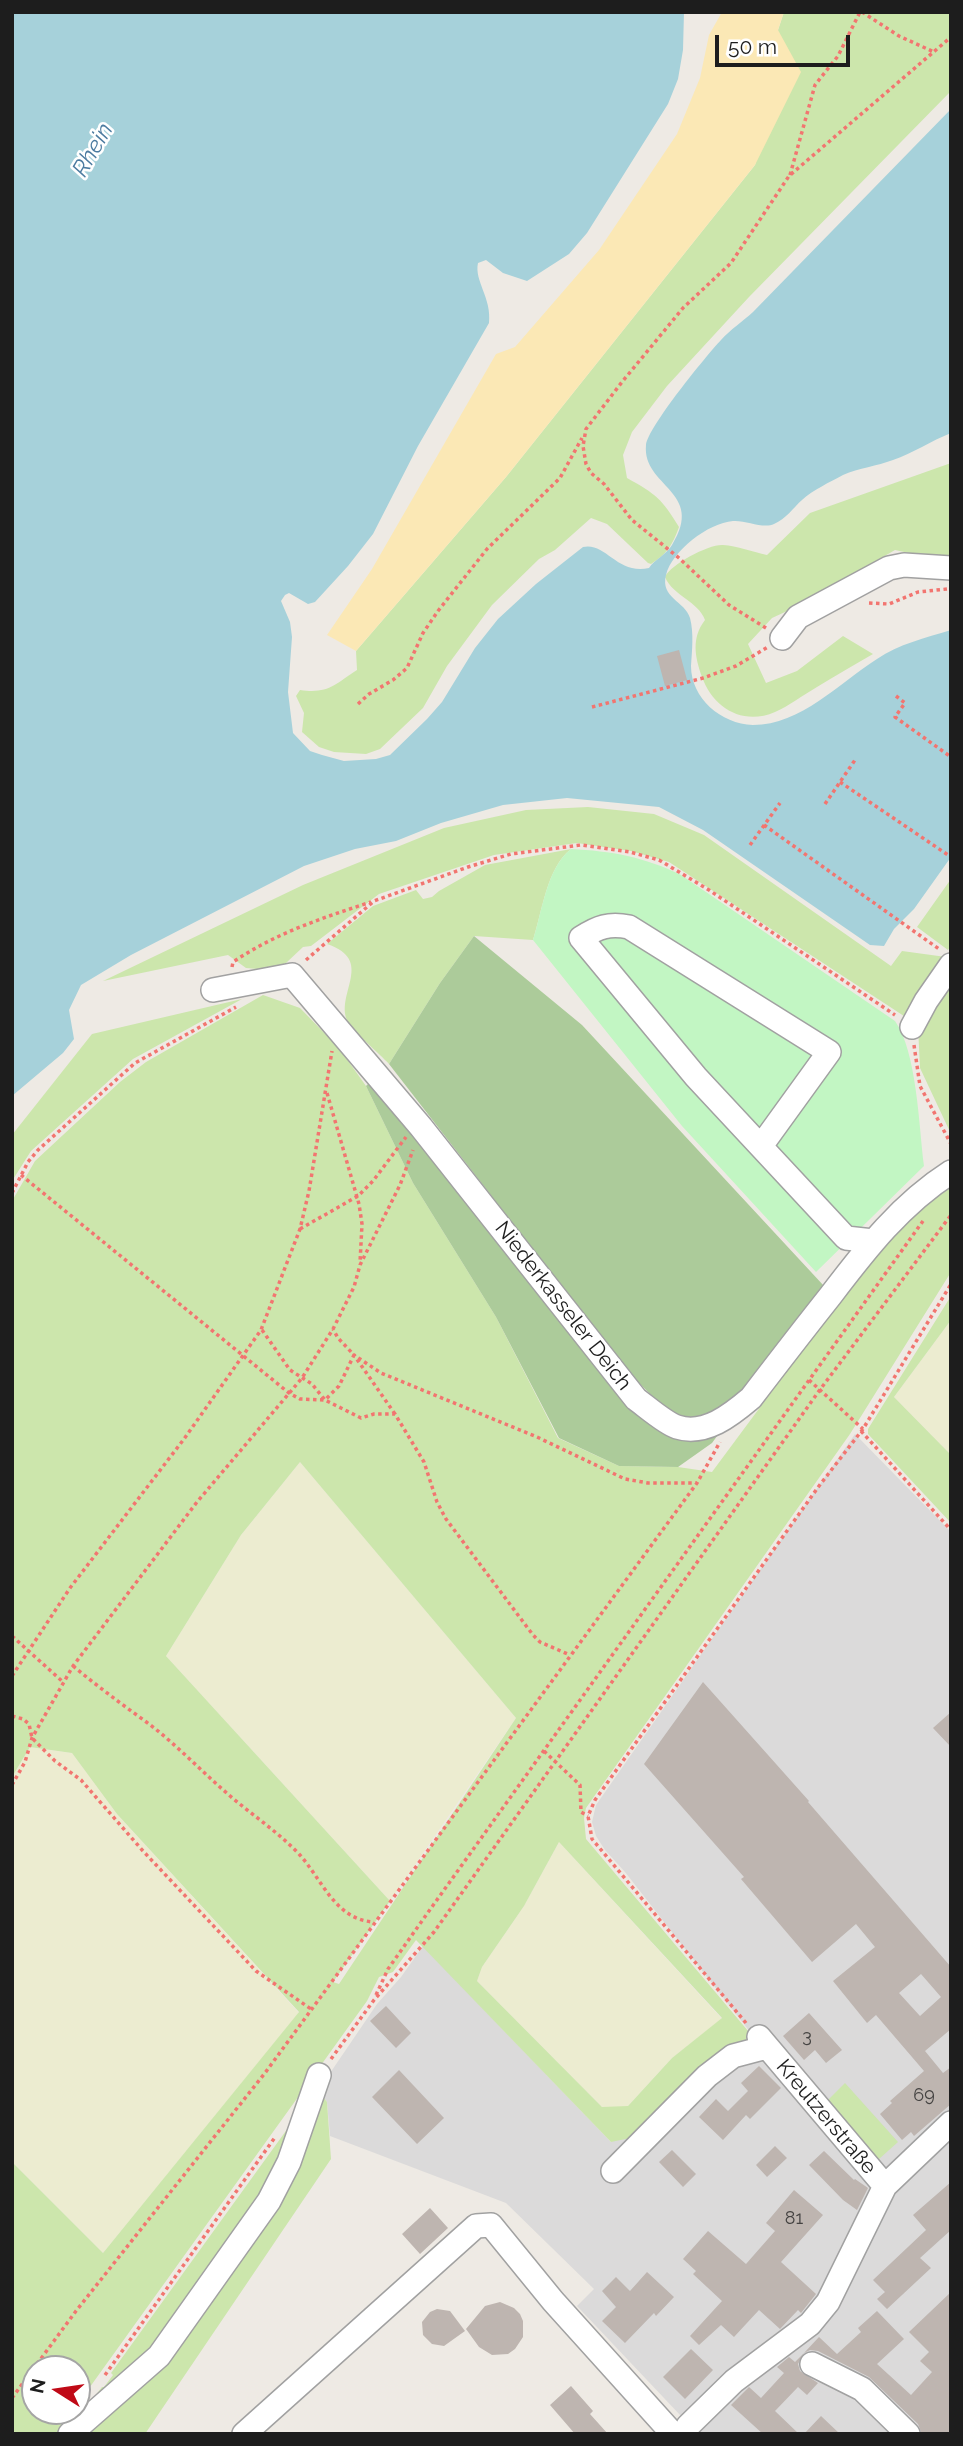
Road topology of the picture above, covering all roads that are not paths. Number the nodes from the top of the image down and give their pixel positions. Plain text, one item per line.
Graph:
1 (951, 568) edge
2 (782, 638) road end
3 (950, 961) edge
4 (218, 989) road end
5 (912, 1027) road end
6 (761, 1146) junction
7 (941, 1178) edge
8 (873, 1241) junction
9 (319, 2075) road end
10 (951, 2123) edge
11 (613, 2171) dead end
12 (885, 2186) junction
13 (813, 2364) dead end
14 (680, 2430) edge
15 (70, 2434) edge
16 (244, 2434) edge
17 (908, 2434) edge

1 - 2 street
3 - 5 street
4 - 8 street, Niederkasseler Deich
6 - 6 street
6 - 8 street
7 - 8 street, Niederkasseler Deich
9 - 15 street
10 - 12 street
11 - 12 street, Kreutzerstraße
12 - 14 street
13 - 17 street
14 - 16 street

